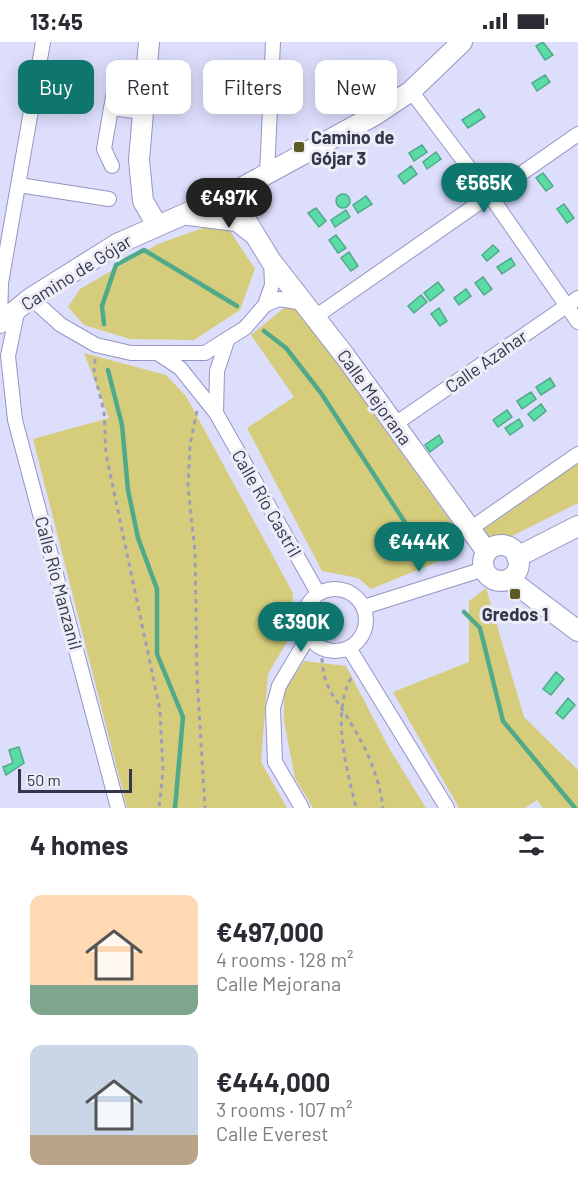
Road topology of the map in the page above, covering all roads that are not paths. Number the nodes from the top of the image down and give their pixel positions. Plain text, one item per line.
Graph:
1 (43, 42) edge
2 (148, 42) edge
3 (273, 42) edge
4 (462, 42) edge
5 (147, 60) edge
6 (411, 91) junction
7 (110, 114) edge
8 (143, 114) edge
9 (578, 135) edge
10 (112, 166) dead end
11 (267, 174) junction
12 (19, 185) junction
13 (230, 194) junction
14 (491, 197) junction
15 (109, 200) dead end
16 (179, 217) junction
17 (157, 225) junction
18 (6, 229) edge
19 (261, 244) junction
20 (271, 261) junction
21 (572, 302) edge
22 (24, 303) junction
23 (265, 304) junction
24 (309, 310) junction
25 (578, 322) edge
26 (0, 323) edge
27 (227, 341) junction
28 (4, 353) edge
29 (157, 353) junction
30 (216, 412) junction
31 (395, 424) junction
32 (578, 454) edge
33 (578, 526) edge
34 (470, 529) junction
35 (517, 557) junction
36 (486, 561) junction
37 (509, 579) junction
38 (318, 593) junction
39 (363, 607) junction
40 (578, 632) edge
41 (308, 637) junction
42 (349, 648) junction
43 (118, 808) edge
44 (302, 808) edge
45 (447, 808) edge

1 - 12 street
2 - 5 street
3 - 11 street
4 - 6 street, Camino de Gójar
6 - 11 street, Camino de Gójar
6 - 14 street
7 - 10 street
8 - 17 street
9 - 14 street
11 - 13 street, Camino de Gójar
12 - 15 street
12 - 18 street
13 - 16 street, Camino de Gójar
13 - 19 street, Calle Mejorana
14 - 21 street
14 - 24 street
16 - 17 street, Camino de Gójar
16 - 19 street, Calle Mejorana
17 - 22 street, Camino de Gójar
18 - 26 street
19 - 20 street, Calle Mejorana
20 - 23 street
20 - 24 street, Calle Mejorana
21 - 25 street
21 - 31 street, Calle Azahar
22 - 26 street, Camino de Gójar
22 - 28 street, Calle Río Manzanil
22 - 29 street
23 - 24 street
23 - 27 street
24 - 31 street, Calle Mejorana
27 - 29 street
27 - 30 street
28 - 43 street, Calle Río Manzanil
29 - 30 street, Calle Río Castril
30 - 38 street, Calle Río Castril
31 - 34 street, Calle Mejorana
32 - 34 street
33 - 35 street
34 - 36 street, Calle Mejorana
35 - 36 street
35 - 37 street
36 - 37 street
36 - 39 street
37 - 40 street
38 - 39 street
38 - 41 street
39 - 42 street
41 - 42 street
41 - 44 street
42 - 45 street

